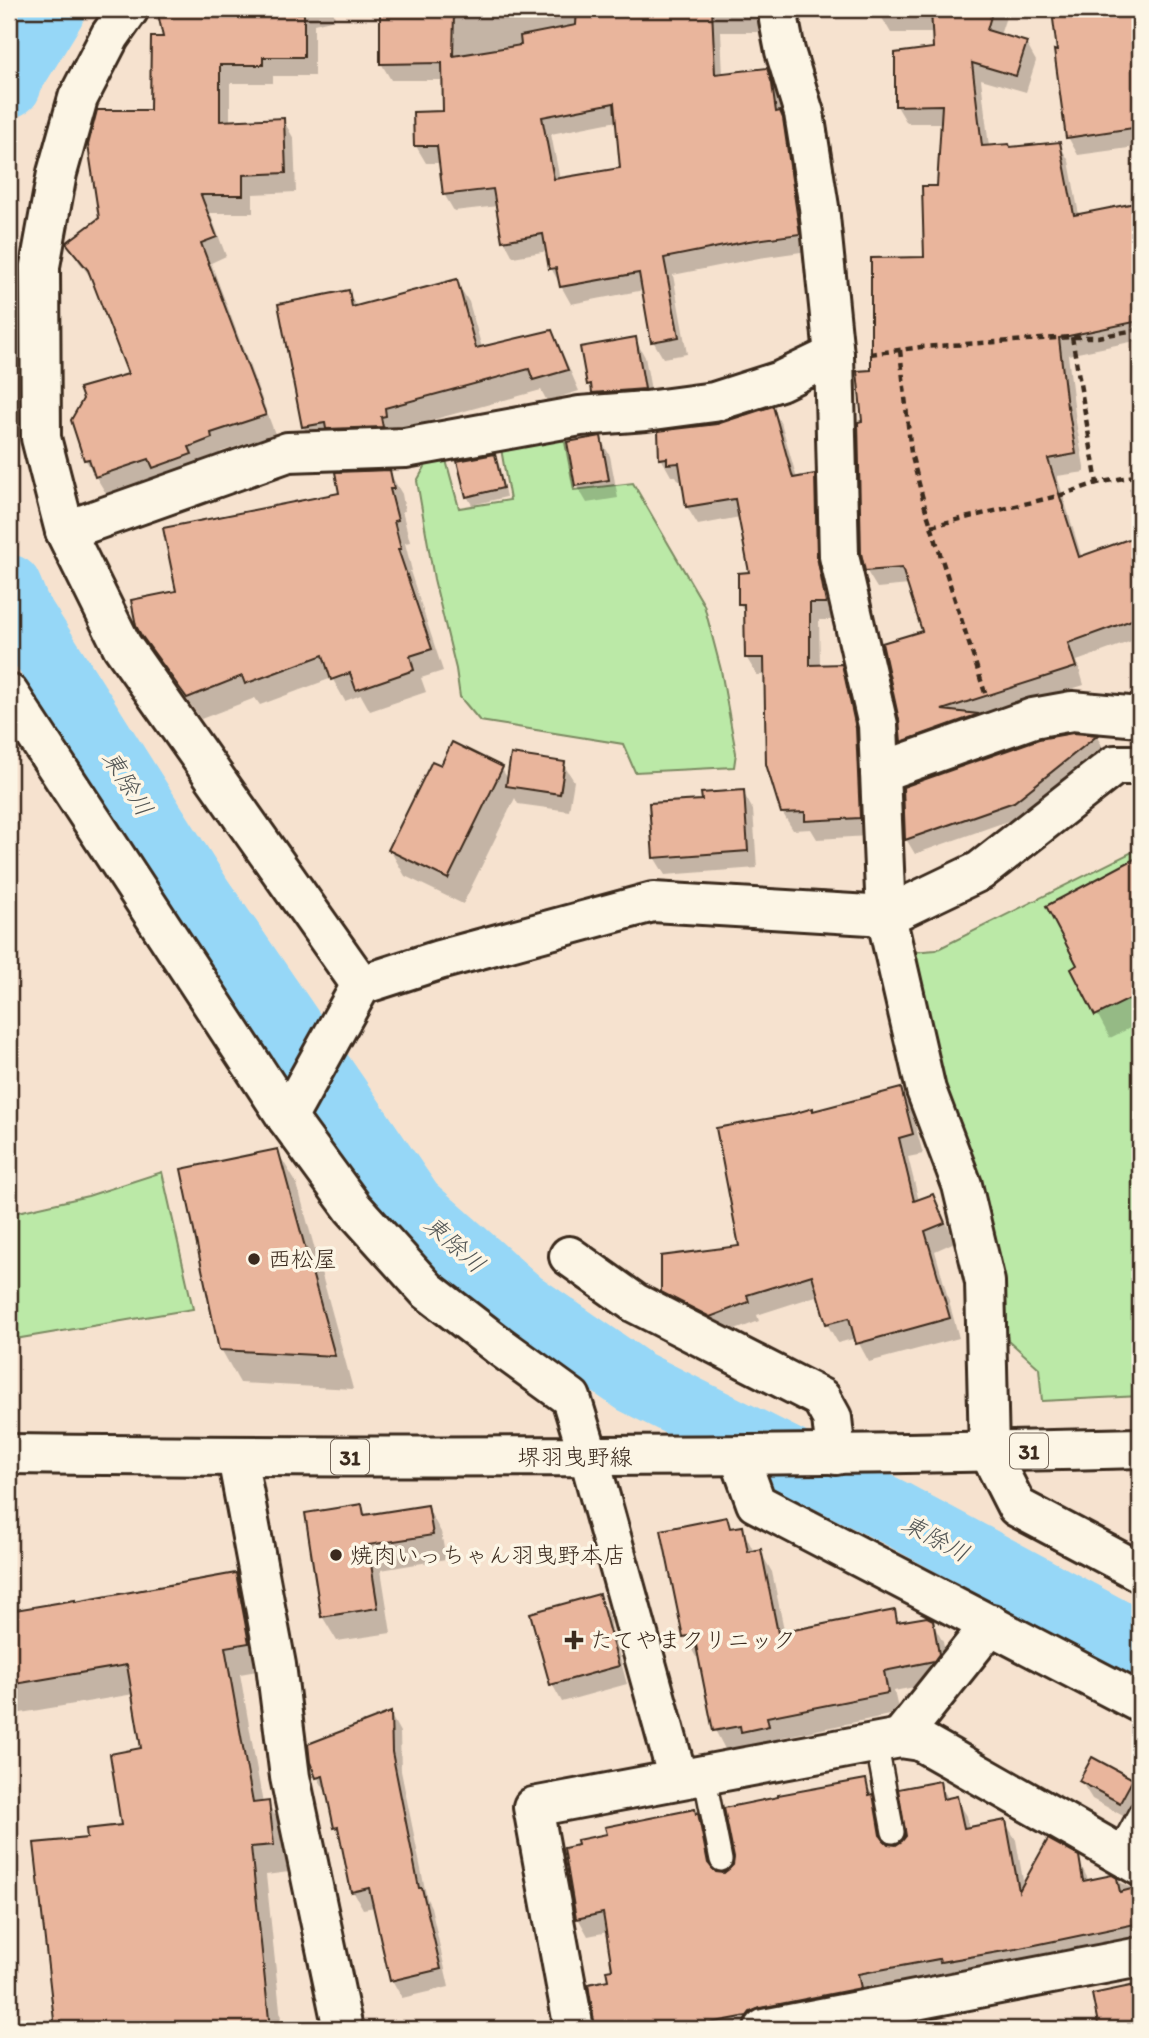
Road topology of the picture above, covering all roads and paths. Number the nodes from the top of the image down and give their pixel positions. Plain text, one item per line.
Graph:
1 (130, 9) edge
2 (782, 9) edge
3 (1140, 329) edge
4 (1072, 337) junction
5 (900, 350) junction
6 (834, 355) junction
7 (1140, 475) edge
8 (1097, 483) junction
9 (931, 526) junction
10 (65, 531) junction
11 (9, 694) edge
12 (1140, 717) edge
13 (998, 730) junction
14 (1140, 765) edge
15 (880, 772) junction
16 (886, 916) junction
17 (361, 985) junction
18 (287, 1118) junction
19 (569, 1256) dead end
20 (834, 1436) junction
21 (1140, 1448) edge
22 (989, 1452) junction
23 (9, 1454) edge
24 (739, 1456) junction
25 (237, 1457) junction
26 (589, 1457) junction
27 (1140, 1572) edge
28 (991, 1624) junction
29 (1140, 1703) edge
30 (888, 1740) junction
31 (691, 1777) junction
32 (1140, 1812) edge
33 (893, 1832) dead end
34 (721, 1860) dead end
35 (1129, 1860) edge
36 (1140, 1957) edge
37 (343, 2029) edge
38 (574, 2029) edge
39 (764, 2029) edge

1 - 10 street
2 - 6 street
3 - 4 path
4 - 5 path
4 - 8 path
5 - 6 path
5 - 9 path
6 - 10 street
6 - 15 street
7 - 8 path
8 - 9 path
9 - 13 path
10 - 17 street
11 - 18 street
12 - 13 street
13 - 15 street
14 - 16 street
15 - 16 street
16 - 17 street
16 - 22 street
17 - 18 street
18 - 26 street
19 - 20 street
20 - 22 street, 堺羽曳野線 / 31
20 - 24 street, 堺羽曳野線 / 31
21 - 22 street, 堺羽曳野線 / 31
22 - 27 street
23 - 25 street, 堺羽曳野線 / 31
24 - 26 street, 堺羽曳野線 / 31
24 - 28 street
25 - 26 street, 堺羽曳野線 / 31
25 - 37 street
26 - 31 street
28 - 29 street
28 - 30 street
30 - 31 street
30 - 33 lane
30 - 35 street
31 - 34 lane
31 - 38 street
32 - 35 lane
36 - 39 street

